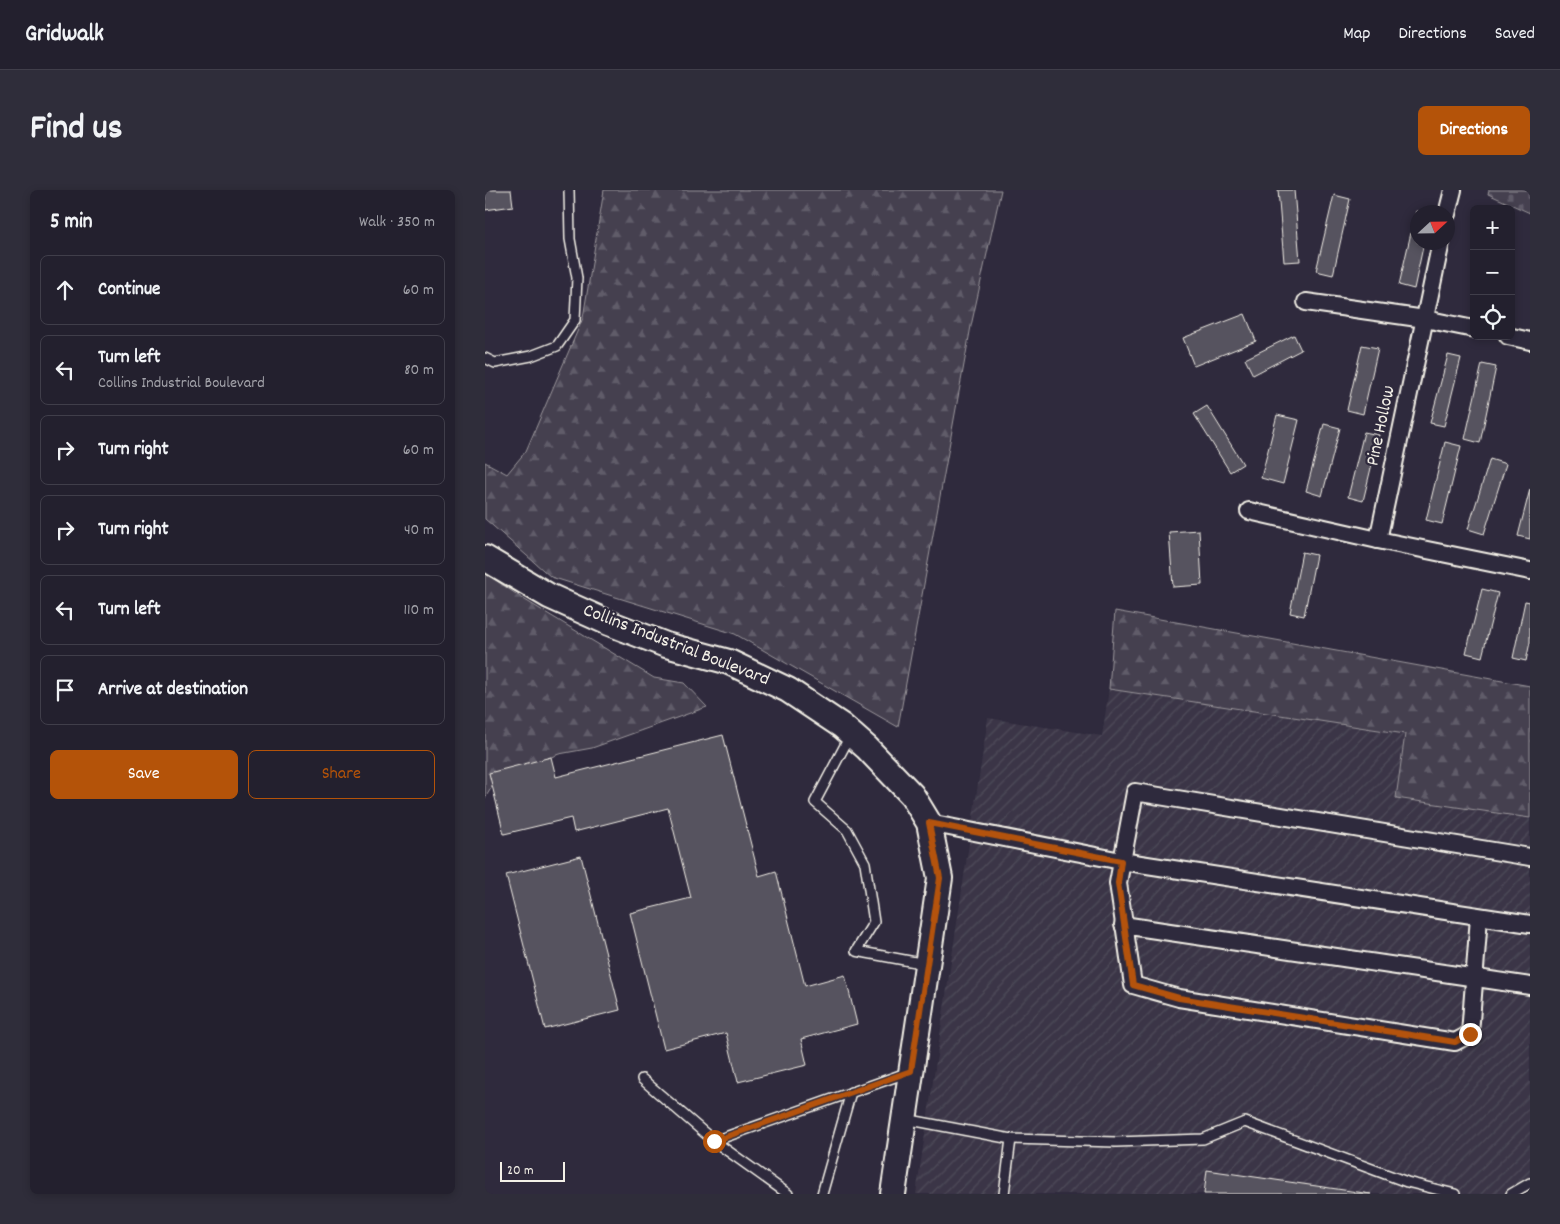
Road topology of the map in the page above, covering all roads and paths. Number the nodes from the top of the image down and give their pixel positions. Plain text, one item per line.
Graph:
1 (569, 190) edge
2 (1453, 190) edge
3 (1449, 205) edge
4 (1439, 250) edge
5 (1306, 302) dead end
6 (1425, 319) junction
7 (1470, 328) edge
8 (1515, 338) edge
9 (1530, 341) edge
10 (485, 358) edge
11 (1249, 511) dead end
12 (1378, 540) junction
13 (485, 558) edge
14 (1530, 571) edge
15 (851, 734) junction
16 (929, 823) junction
17 (1530, 857) edge
18 (1121, 861) junction
19 (1479, 917) junction
20 (1530, 924) edge
21 (1123, 925) junction
22 (927, 965) junction
23 (1476, 978) junction
24 (1530, 986) edge
25 (911, 1071) junction
26 (642, 1079) dead end
27 (851, 1092) junction
28 (905, 1119) junction
29 (1011, 1139) junction
30 (714, 1141) junction
31 (1530, 1184) edge
32 (788, 1194) edge
33 (822, 1194) edge
34 (893, 1194) edge
35 (1004, 1194) edge
36 (1455, 1194) edge
37 (1511, 1194) edge

1 - 10 lane
2 - 3 street
4 - 6 street, Pine Hollow
5 - 6 street
6 - 7 street
6 - 12 street, Pine Hollow
8 - 9 street
11 - 12 street
12 - 14 street
13 - 15 street, Collins Industrial Boulevard
15 - 16 street, Collins Industrial Boulevard
15 - 22 lane
16 - 18 street
16 - 22 street, Collins Industrial Boulevard
17 - 18 street
18 - 19 street
18 - 21 street
19 - 20 street
19 - 23 street
21 - 23 street
21 - 23 street
22 - 25 street, Collins Industrial Boulevard
23 - 24 street
25 - 27 lane
25 - 28 street, Collins Industrial Boulevard
26 - 30 lane
27 - 30 lane
27 - 33 lane
28 - 29 lane
28 - 34 street, Collins Industrial Boulevard
29 - 35 lane
29 - 36 lane
30 - 32 lane
31 - 37 lane

